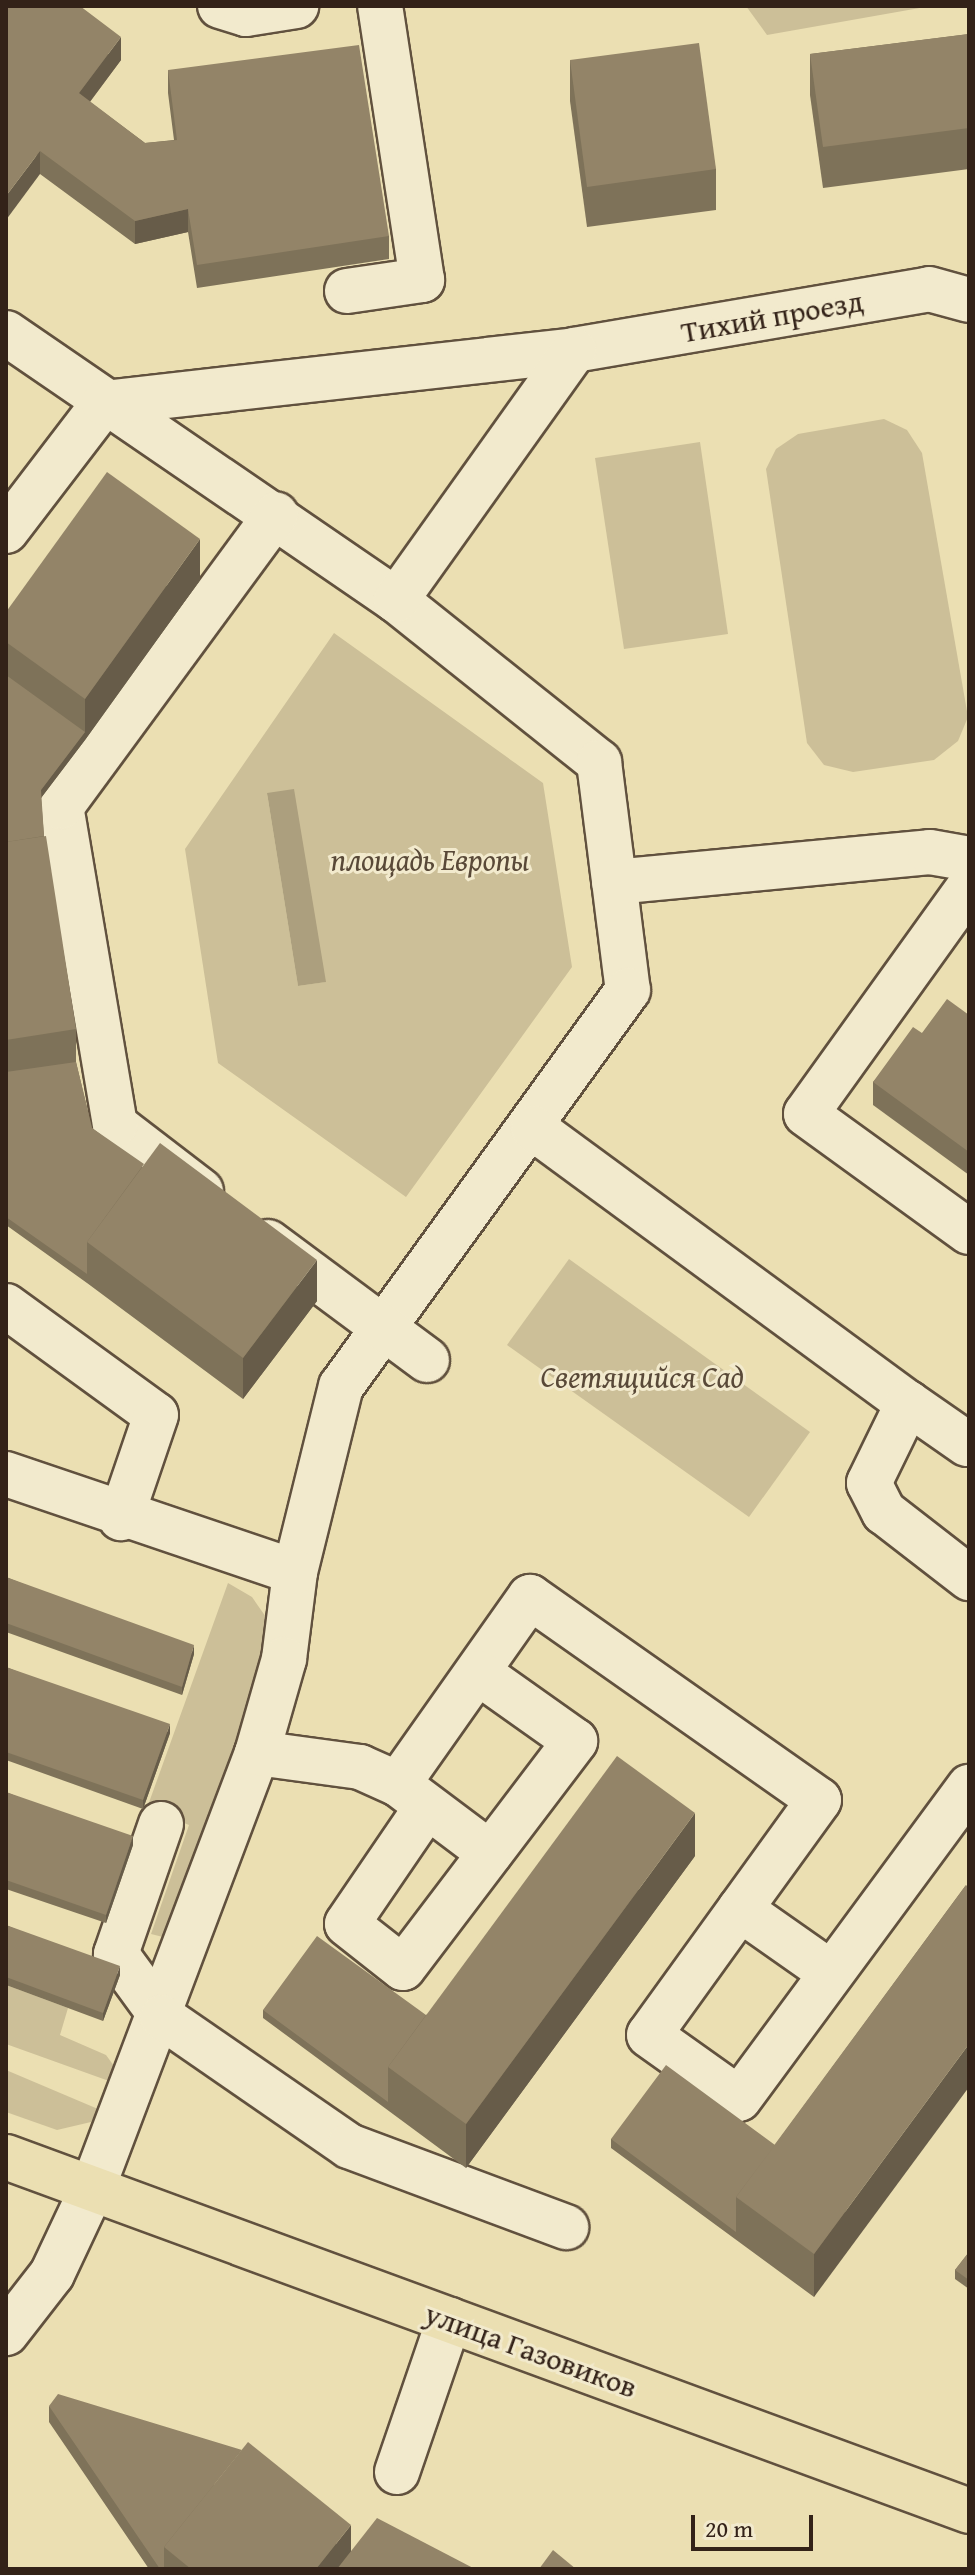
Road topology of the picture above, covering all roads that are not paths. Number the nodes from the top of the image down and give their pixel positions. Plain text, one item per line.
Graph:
1 (220, 6) edge
2 (296, 6) edge
3 (380, 6) edge
4 (347, 291) dead end
5 (969, 300) edge
6 (6, 333) edge
7 (574, 350) junction
8 (104, 403) junction
9 (276, 514) junction
10 (6, 531) edge
11 (396, 600) junction
12 (969, 859) edge
13 (614, 882) junction
14 (969, 887) edge
15 (533, 1128) junction
16 (969, 1232) edge
17 (6, 1306) edge
18 (382, 1329) junction
19 (427, 1360) dead end
20 (908, 1403) junction
21 (968, 1444) edge
22 (6, 1474) edge
23 (121, 1518) junction
24 (295, 1572) junction
25 (969, 1578) edge
26 (479, 1673) junction
27 (257, 1753) junction
28 (969, 1787) edge
29 (412, 1796) junction
30 (161, 1824) dead end
31 (490, 1853) junction
32 (740, 1909) junction
33 (831, 1973) junction
34 (162, 2017) junction
35 (6, 2157) edge
36 (92, 2189) junction
37 (566, 2227) dead end
38 (449, 2320) junction
39 (6, 2333) edge
40 (397, 2472) dead end
41 (969, 2511) edge

1 - 2 street
3 - 4 street
5 - 7 street, Тихий проезд
6 - 8 street
7 - 8 street, Тихий проезд
7 - 11 street
8 - 9 street
8 - 10 street
9 - 11 street
9 - 18 street
11 - 13 street
12 - 13 street
13 - 15 street
14 - 16 street
15 - 18 street
15 - 20 street
17 - 23 street
18 - 19 street
18 - 24 street
20 - 21 street
20 - 25 street
22 - 23 street
23 - 24 street
24 - 27 street
26 - 29 street
26 - 31 street
26 - 32 street
27 - 29 street
27 - 34 street
28 - 33 street
29 - 31 street
29 - 31 street
30 - 34 street
32 - 33 street
32 - 33 street
34 - 36 street
34 - 37 street
35 - 36 main road, улица Газовиков
36 - 38 main road, улица Газовиков
36 - 39 street
38 - 40 street
38 - 41 main road, улица Газовиков

